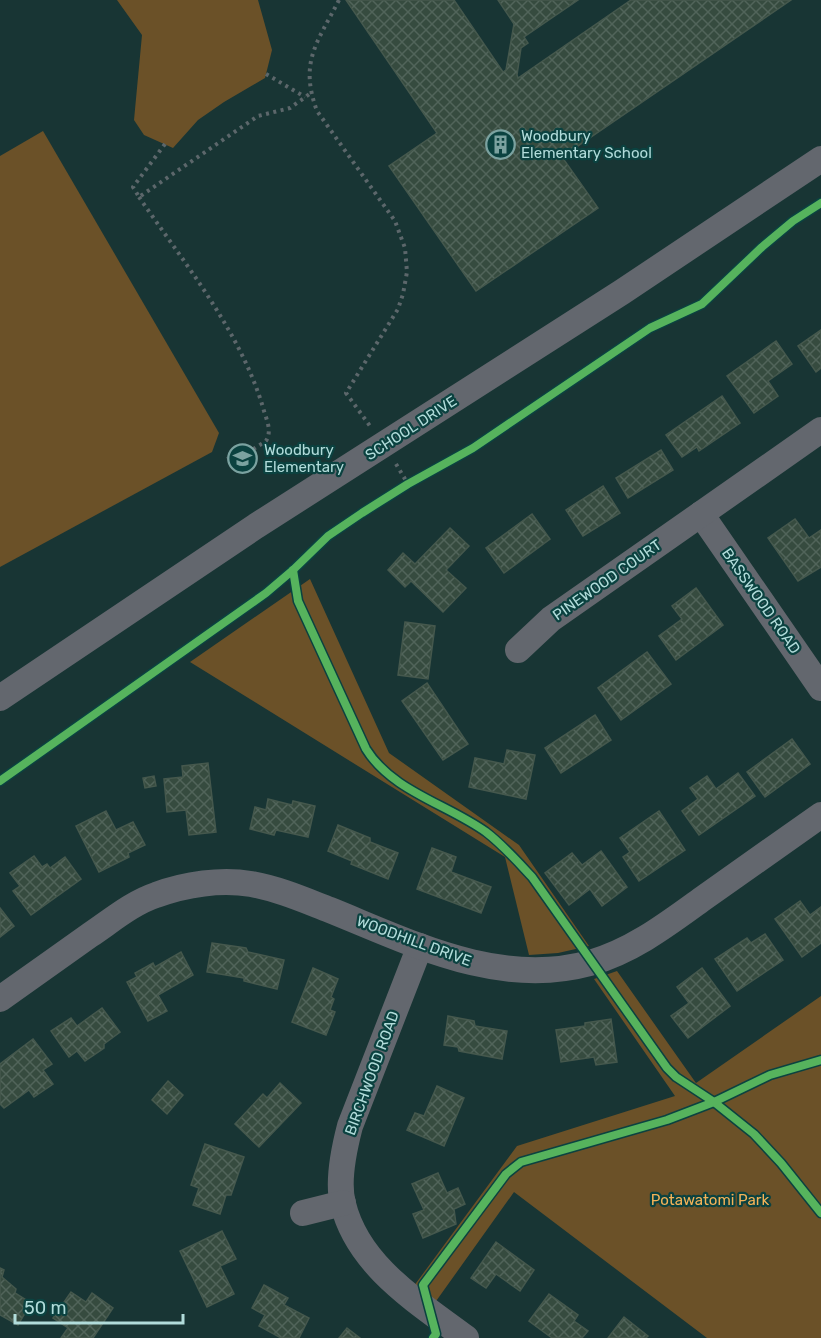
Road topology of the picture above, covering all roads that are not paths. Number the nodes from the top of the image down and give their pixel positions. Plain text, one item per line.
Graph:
1 (821, 159) edge
2 (821, 430) edge
3 (701, 514) junction
4 (518, 650) dead end
5 (821, 688) edge
6 (0, 698) edge
7 (821, 815) edge
8 (420, 946) junction
9 (0, 999) edge
10 (343, 1203) junction
11 (303, 1213) dead end
12 (466, 1338) edge

1 - 6 street, SCHOOL DRIVE
2 - 3 street, PINEWOOD COURT
3 - 4 street, PINEWOOD COURT
3 - 5 street, BASSWOOD ROAD
7 - 8 street, WOODHILL DRIVE
8 - 9 street, WOODHILL DRIVE
8 - 10 street, BIRCHWOOD ROAD
10 - 11 street
10 - 12 street, BIRCHWOOD ROAD

